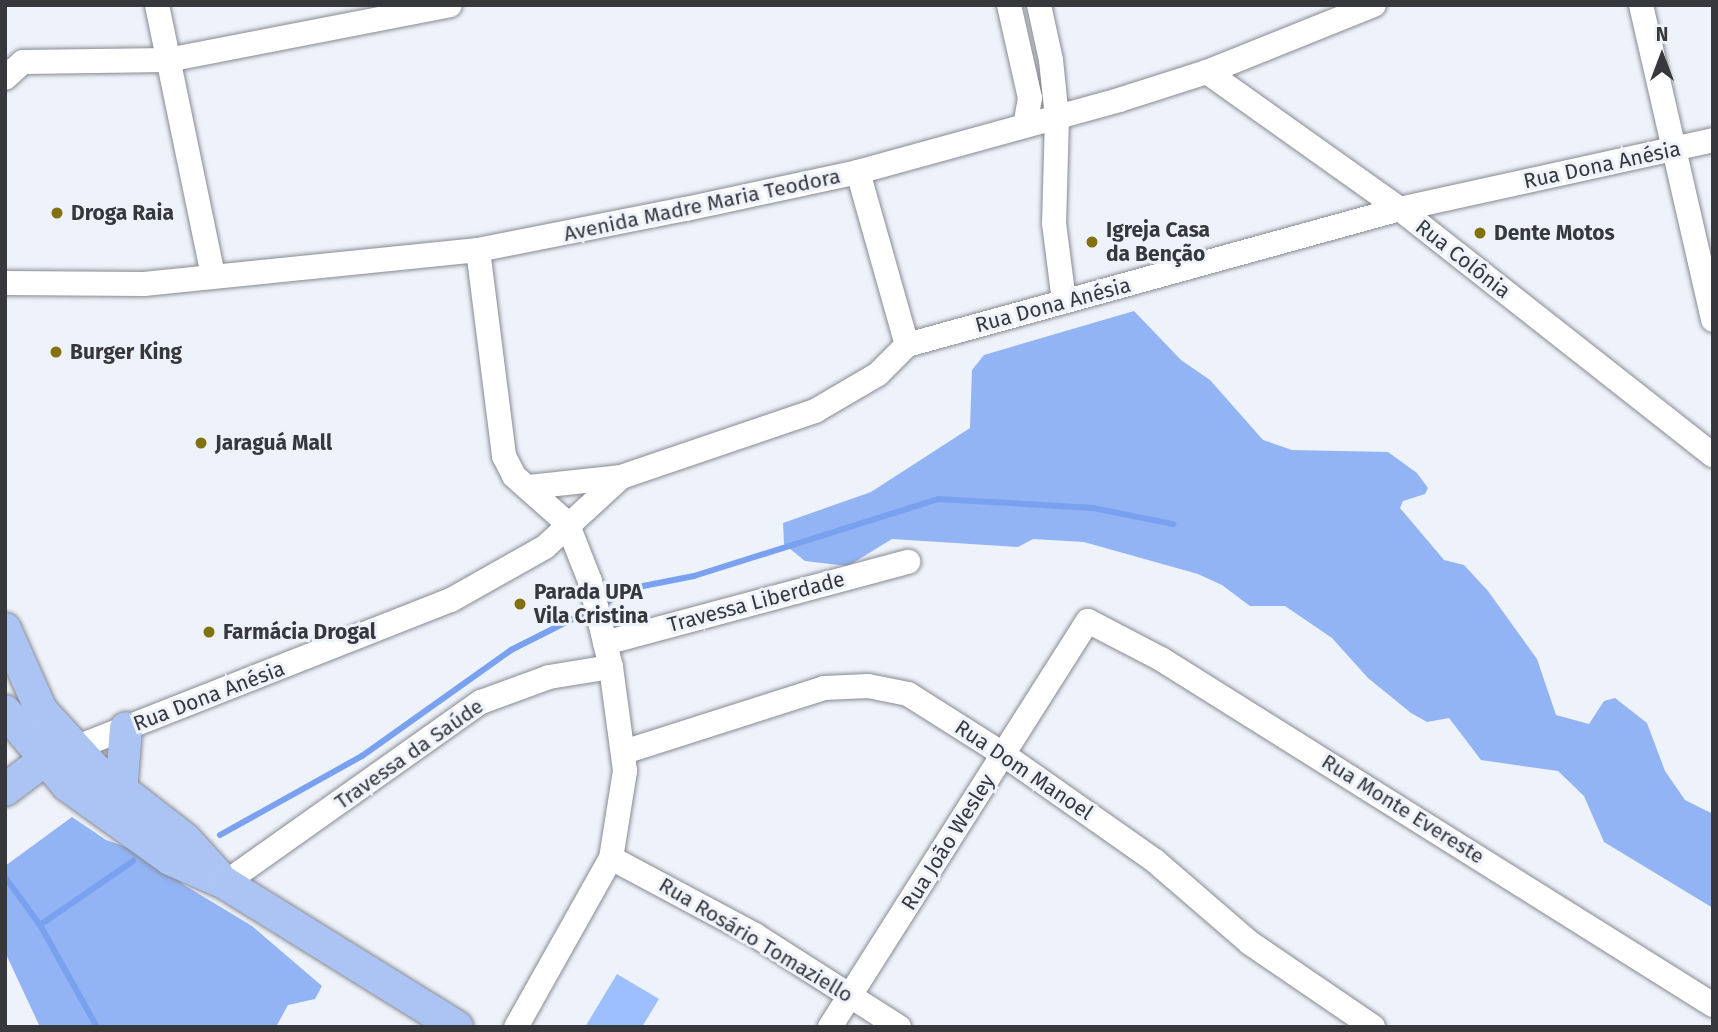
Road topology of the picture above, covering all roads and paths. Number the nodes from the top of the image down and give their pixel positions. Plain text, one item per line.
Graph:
1 (157, 5) edge
2 (450, 5) edge
3 (1009, 5) edge
4 (1039, 5) edge
5 (1374, 5) edge
6 (1641, 5) edge
7 (367, 14) edge
8 (168, 60) junction
9 (1207, 72) junction
10 (5, 78) edge
11 (1057, 118) junction
12 (1025, 126) junction
13 (1713, 140) edge
14 (1676, 148) junction
15 (858, 172) junction
16 (1400, 209) junction
17 (478, 250) junction
18 (213, 275) junction
19 (5, 283) edge
20 (1064, 302) junction
21 (1713, 320) edge
22 (907, 345) junction
23 (1713, 455) edge
24 (621, 477) junction
25 (529, 487) junction
26 (567, 523) junction
27 (908, 562) dead end
28 (1088, 621) joint
29 (5, 629) edge
30 (603, 635) junction
31 (611, 667) junction
32 (5, 711) edge
33 (126, 728) junction
34 (75, 748) junction
35 (624, 752) junction
36 (1003, 754) junction
37 (43, 761) junction
38 (5, 790) edge
39 (121, 792) junction
40 (611, 858) junction
41 (225, 883) junction
42 (851, 995) junction
43 (1713, 1005) edge
44 (457, 1027) edge
45 (516, 1027) edge
46 (830, 1027) edge
47 (898, 1027) edge
48 (1373, 1027) edge

1 - 8 street
2 - 7 street
3 - 12 street
4 - 11 street
5 - 9 street, Avenida Madre Maria Teodora
6 - 14 street
7 - 8 street
8 - 10 street
8 - 18 street
9 - 11 street, Avenida Madre Maria Teodora
9 - 16 street, Rua Colônia
11 - 12 street, Avenida Madre Maria Teodora
11 - 20 street
12 - 15 street, Avenida Madre Maria Teodora
13 - 14 street, Rua Dona Anésia
14 - 16 street, Rua Dona Anésia
14 - 21 street
15 - 17 street, Avenida Madre Maria Teodora
15 - 22 street
16 - 20 street, Rua Dona Anésia
16 - 23 street, Rua Colônia
17 - 18 street, Avenida Madre Maria Teodora
17 - 25 street
18 - 19 street, Avenida Madre Maria Teodora
20 - 22 street, Rua Dona Anésia
22 - 24 street, Rua Dona Anésia
24 - 25 street, Rua Dona Anésia
24 - 26 street, Rua Dona Anésia
25 - 26 street
26 - 30 street
26 - 33 street, Rua Dona Anésia
27 - 30 street, Travessa Liberdade
28 - 36 street, Rua João Wesley
28 - 43 street, Rua Monte Evereste
29 - 34 main road
30 - 31 street
31 - 35 street
31 - 41 street, Travessa da Saúde
32 - 37 main road
33 - 34 street, Rua Dona Anésia
33 - 39 main road
34 - 37 main road, Rua Dona Anésia
34 - 39 main road
35 - 36 street, Rua Dom Manoel
35 - 40 street
36 - 42 street, Rua João Wesley
36 - 48 street, Rua Dom Manoel
37 - 38 main road, Rua Dona Anésia
37 - 41 main road
39 - 41 main road
40 - 42 street, Rua Rosário Tomaziello
40 - 45 street
41 - 44 main road
42 - 46 street, Rua João Wesley
42 - 47 street, Rua Rosário Tomaziello

